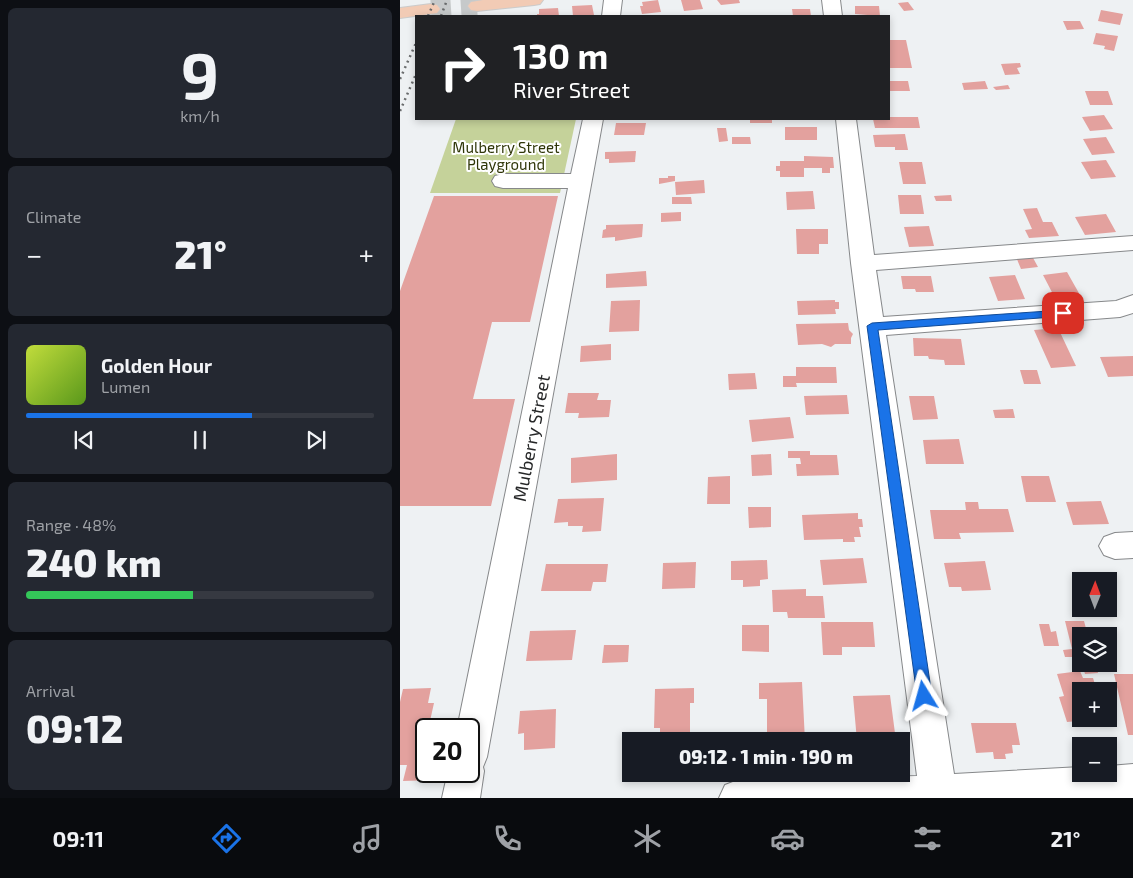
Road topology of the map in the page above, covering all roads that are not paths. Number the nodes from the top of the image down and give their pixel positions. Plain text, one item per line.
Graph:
1 (534, 0) edge
2 (613, 0) edge
3 (831, 0) edge
4 (477, 6) tunnel mouth
5 (431, 9) tunnel mouth
6 (400, 13) edge
7 (611, 15) edge
8 (833, 15) edge
9 (593, 120) edge
10 (846, 120) edge
11 (503, 181) dead end
12 (581, 181) junction
13 (1133, 243) edge
14 (864, 263) junction
15 (1133, 303) edge
16 (872, 326) junction
17 (477, 718) edge
18 (1133, 782) edge
19 (463, 783) edge
20 (938, 793) junction
21 (460, 798) edge
22 (738, 798) edge

1 - 4 main road
2 - 7 street
3 - 8 street
5 - 6 main road
9 - 12 street, Mulberry Street
10 - 14 street
11 - 12 street
12 - 17 street, Mulberry Street
13 - 14 street
14 - 16 street
15 - 16 street
16 - 20 street
18 - 20 street
19 - 21 street
20 - 22 street

